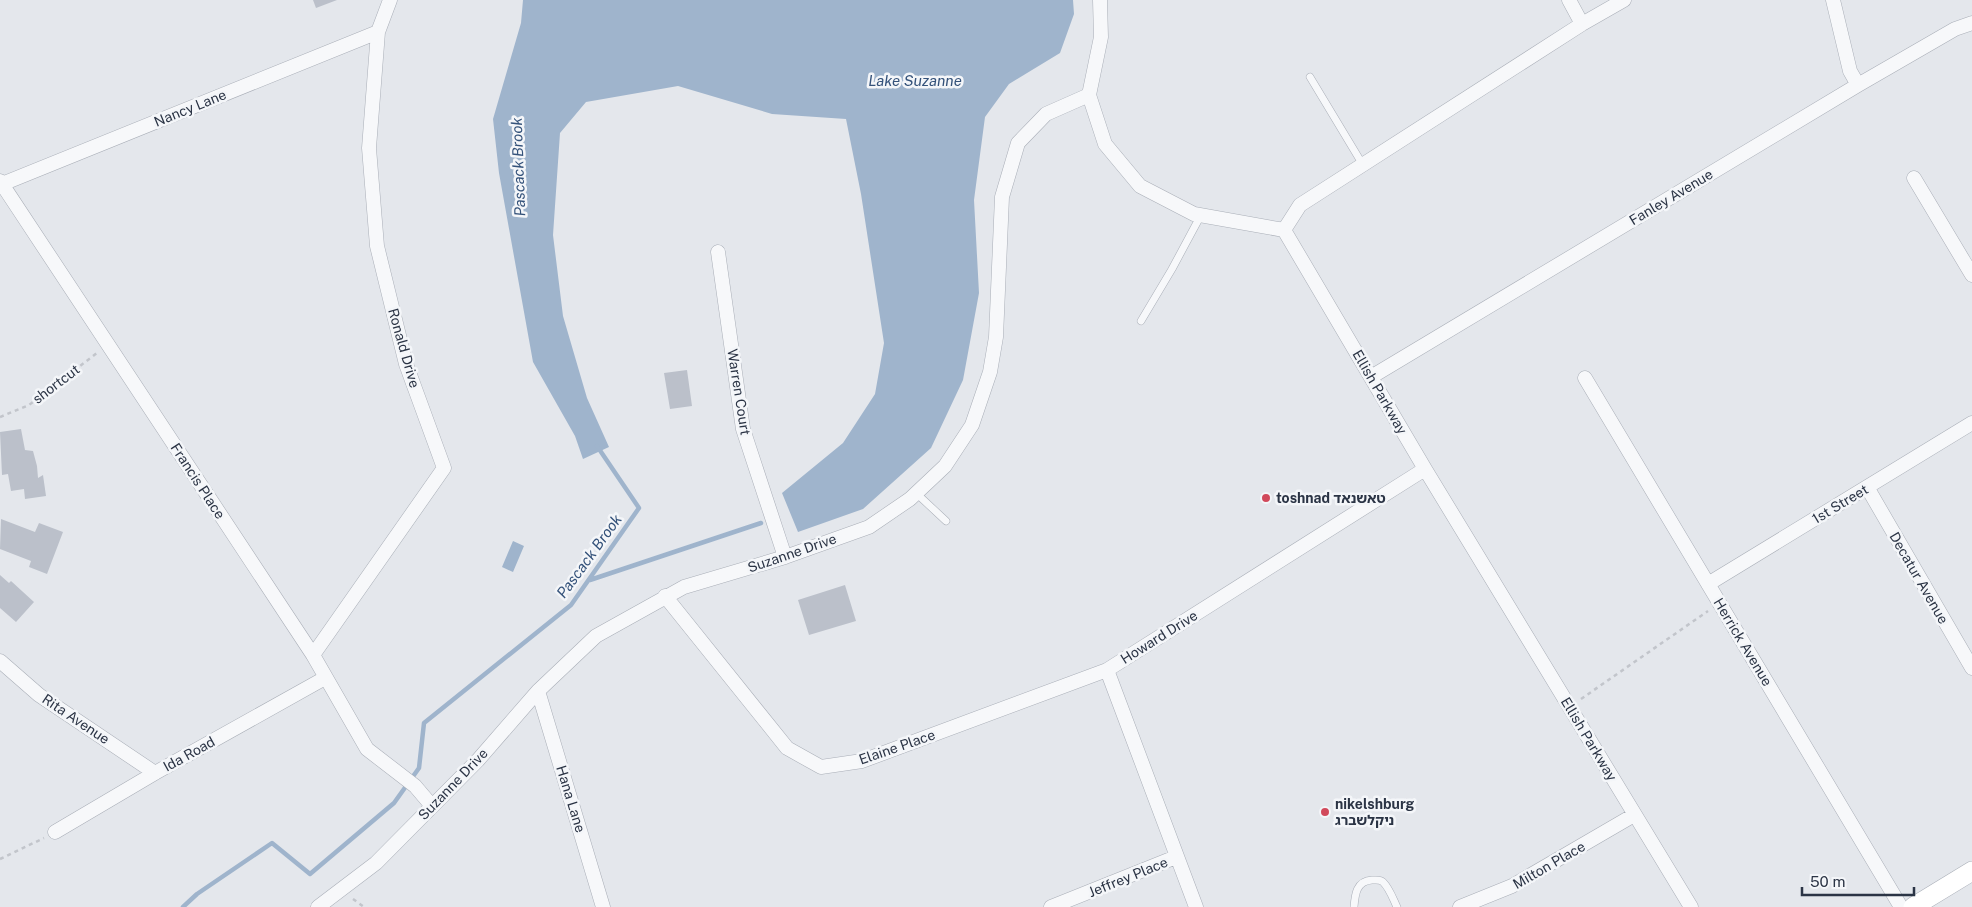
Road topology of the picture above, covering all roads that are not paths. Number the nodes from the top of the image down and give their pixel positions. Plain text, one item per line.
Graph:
1 (390, 0) edge
2 (1100, 0) edge
3 (1569, 0) edge
4 (1624, 0) edge
5 (1833, 0) edge
6 (1972, 23) edge
7 (1582, 24) junction
8 (378, 32) junction
9 (1310, 77) dead end
10 (1858, 85) junction
11 (1089, 95) junction
12 (1362, 165) junction
13 (1914, 178) dead end
14 (1, 183) edge
15 (1200, 215) junction
16 (1284, 230) junction
17 (718, 252) dead end
18 (1972, 275) edge
19 (1141, 321) dead end
20 (1372, 377) junction
21 (1585, 378) dead end
22 (1972, 423) edge
23 (1425, 468) junction
24 (1867, 487) junction
25 (916, 493) junction
26 (946, 521) dead end
27 (785, 557) junction
28 (1708, 584) junction
29 (665, 596) junction
30 (313, 656) junction
31 (0, 661) edge
32 (1972, 668) edge
33 (1107, 670) junction
34 (325, 678) junction
35 (538, 691) junction
36 (155, 773) junction
37 (401, 776) joint
38 (432, 806) junction
39 (1634, 815) junction
40 (55, 832) road end
41 (1176, 857) junction
42 (1972, 871) edge
43 (318, 907) edge
44 (603, 907) edge
45 (1051, 907) edge
46 (1196, 907) edge
47 (1354, 907) edge
48 (1396, 907) edge
49 (1460, 907) edge
50 (1691, 907) edge
51 (1900, 907) edge
52 (1913, 907) edge

1 - 8 street, Ronald Drive
2 - 11 street
3 - 7 street
4 - 7 street
5 - 10 street
6 - 10 street, Fanley Avenue
7 - 12 street
8 - 14 street, Nancy Lane
8 - 30 street, Ronald Drive
9 - 12 lane
10 - 20 street, Fanley Avenue
11 - 15 street
11 - 25 street, Suzanne Drive
12 - 16 street
13 - 18 street
14 - 30 street, Francis Place
15 - 16 street
15 - 19 lane
16 - 20 street, Ellish Parkway
17 - 27 street, Warren Court
20 - 23 street, Ellish Parkway
21 - 28 street, Herrick Avenue
22 - 24 street, 1st Street
23 - 33 street, Howard Drive
23 - 39 street, Ellish Parkway
24 - 28 street, 1st Street
24 - 32 street, Decatur Avenue
25 - 26 lane
25 - 27 street, Suzanne Drive
27 - 29 street, Suzanne Drive
28 - 51 street, Herrick Avenue
29 - 33 street, Elaine Place
29 - 35 street, Suzanne Drive
30 - 34 street, Francis Place
31 - 36 street, Rita Avenue
33 - 41 street, Howard Drive
34 - 36 street, Ida Road
34 - 37 street, Francis Place
35 - 38 street, Suzanne Drive
35 - 44 street, Hana Lane
36 - 40 street, Ida Road
37 - 38 street, Suzanne Drive
38 - 43 street, Suzanne Drive
39 - 49 street, Milton Place
39 - 50 street, Ellish Parkway
41 - 45 street, Jeffrey Place
41 - 46 street, Howard Drive
42 - 52 street
47 - 48 lane

